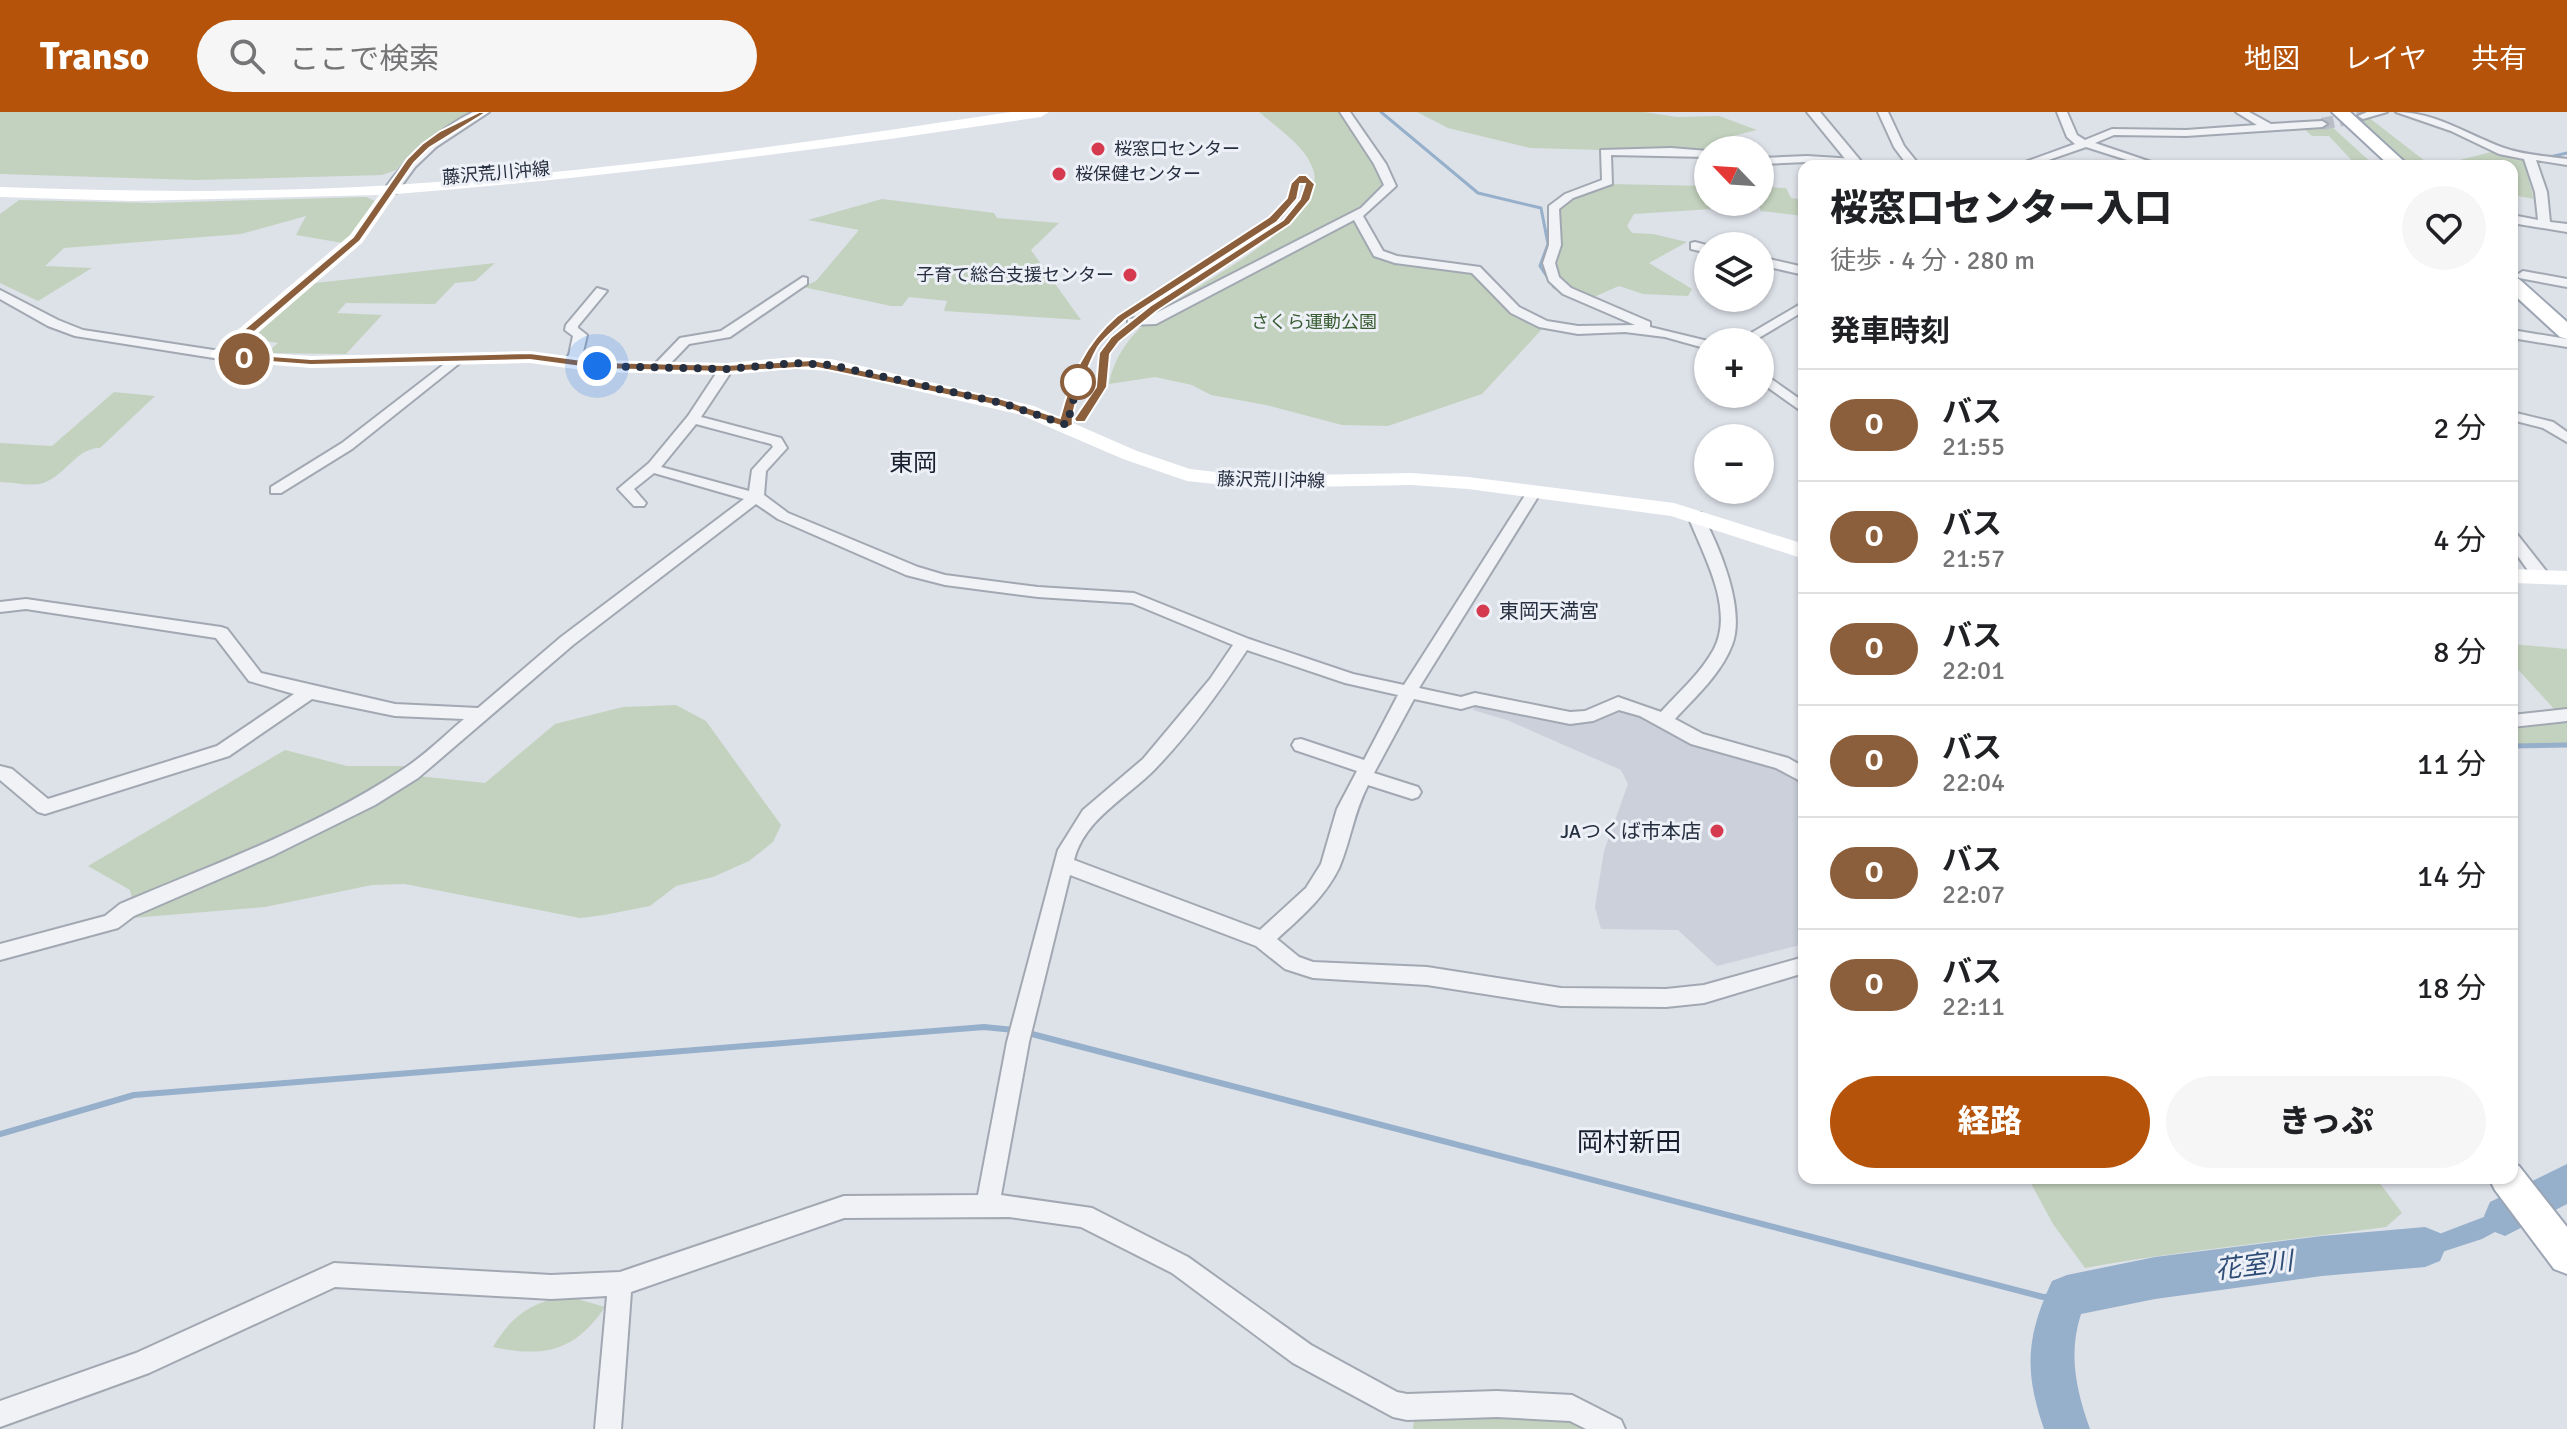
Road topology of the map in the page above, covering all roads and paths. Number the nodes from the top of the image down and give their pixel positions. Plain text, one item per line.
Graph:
1 (483, 112) edge
2 (988, 112) edge
3 (1041, 112) edge
4 (1345, 112) edge
5 (1813, 112) edge
6 (1883, 112) edge
7 (2062, 112) edge
8 (2241, 112) edge
9 (2340, 112) edge
10 (2382, 112) edge
11 (2401, 112) edge
12 (2363, 116) dead end
13 (2323, 118) edge
14 (2268, 127) junction
15 (2083, 143) junction
16 (1694, 153) edge
17 (2529, 157) junction
18 (1774, 160) edge
19 (1817, 160) edge
20 (1853, 160) edge
21 (1909, 160) edge
22 (2036, 160) edge
23 (2138, 160) edge
24 (2376, 160) edge
25 (2393, 160) edge
26 (2566, 161) edge
27 (0, 184) edge
28 (394, 185) junction
29 (0, 192) edge
30 (1356, 214) junction
31 (2518, 220) edge
32 (2544, 224) junction
33 (2567, 228) edge
34 (1774, 264) edge
35 (1798, 270) edge
36 (2518, 275) edge
37 (2518, 277) edge
38 (2518, 277) edge
39 (803, 281) dead end
40 (2567, 283) edge
41 (601, 291) dead end
42 (0, 294) edge
43 (1798, 310) edge
44 (2567, 315) edge
45 (1133, 322) dead end
46 (1767, 328) edge
47 (1666, 333) junction
48 (2567, 333) edge
49 (2518, 335) edge
50 (1694, 341) edge
51 (2567, 343) edge
52 (220, 355) junction
53 (456, 359) junction
54 (569, 362) junction
55 (659, 367) junction
56 (726, 369) junction
57 (1774, 386) edge
58 (1798, 404) edge
59 (2518, 418) edge
60 (693, 419) junction
61 (2564, 433) edge
62 (650, 468) junction
63 (276, 490) dead end
64 (1534, 492) junction
65 (756, 497) junction
66 (639, 503) dead end
67 (1696, 516) junction
68 (2518, 545) edge
69 (1798, 550) edge
70 (2518, 576) edge
71 (2541, 576) junction
72 (2567, 578) edge
73 (0, 607) edge
74 (1243, 643) junction
75 (309, 692) junction
76 (1409, 692) junction
77 (482, 714) junction
78 (2567, 715) edge
79 (1664, 720) junction
80 (2518, 720) edge
81 (1301, 745) dead end
82 (1366, 772) junction
83 (1798, 772) edge
84 (0, 773) edge
85 (1412, 792) dead end
86 (1062, 866) junction
87 (1263, 940) junction
88 (0, 952) edge
89 (1798, 967) edge
90 (2512, 1184) edge
91 (987, 1207) junction
92 (2563, 1251) edge
93 (620, 1284) junction
94 (0, 1414) edge
95 (608, 1429) edge
96 (1612, 1429) edge

1 - 28 street
2 - 28 main road, 藤沢荒川沖線
3 - 28 main road, 藤沢荒川沖線
4 - 30 street
5 - 20 street
6 - 21 street
7 - 15 street
8 - 14 street
9 - 25 main road
10 - 12 street
11 - 17 street
13 - 14 street
13 - 24 main road
14 - 15 street
15 - 22 street
15 - 23 street
16 - 47 street
17 - 26 street
17 - 32 street
18 - 19 street
27 - 28 main road, 藤沢荒川沖線
28 - 29 main road, 藤沢荒川沖線
28 - 52 main road
30 - 45 street
30 - 47 street
31 - 32 street
32 - 33 street
34 - 35 street
36 - 40 street
37 - 44 main road
38 - 48 main road
39 - 55 street
41 - 54 street
42 - 52 street
43 - 46 street
47 - 50 street
49 - 51 street
52 - 53 main road, 藤沢荒川沖線
53 - 54 main road, 藤沢荒川沖線
53 - 63 street
54 - 55 main road, 藤沢荒川沖線
55 - 56 main road, 藤沢荒川沖線
56 - 60 street
56 - 64 main road, 藤沢荒川沖線
57 - 58 street
59 - 61 street
60 - 62 street
60 - 65 street
62 - 65 street
62 - 66 street
64 - 67 main road, 藤沢荒川沖線
64 - 76 street
65 - 74 street
65 - 77 street
67 - 69 main road, 藤沢荒川沖線
67 - 79 street
68 - 71 street
70 - 71 main road
71 - 72 main road
73 - 75 street
74 - 76 street
74 - 86 street
75 - 77 street
75 - 84 street
76 - 79 street
76 - 82 street
77 - 88 street
78 - 80 street
79 - 83 street
81 - 82 street
82 - 85 street
82 - 87 street
86 - 87 street
86 - 91 street
87 - 89 street
90 - 92 main road
91 - 93 street
91 - 96 street
93 - 94 street
93 - 95 street

